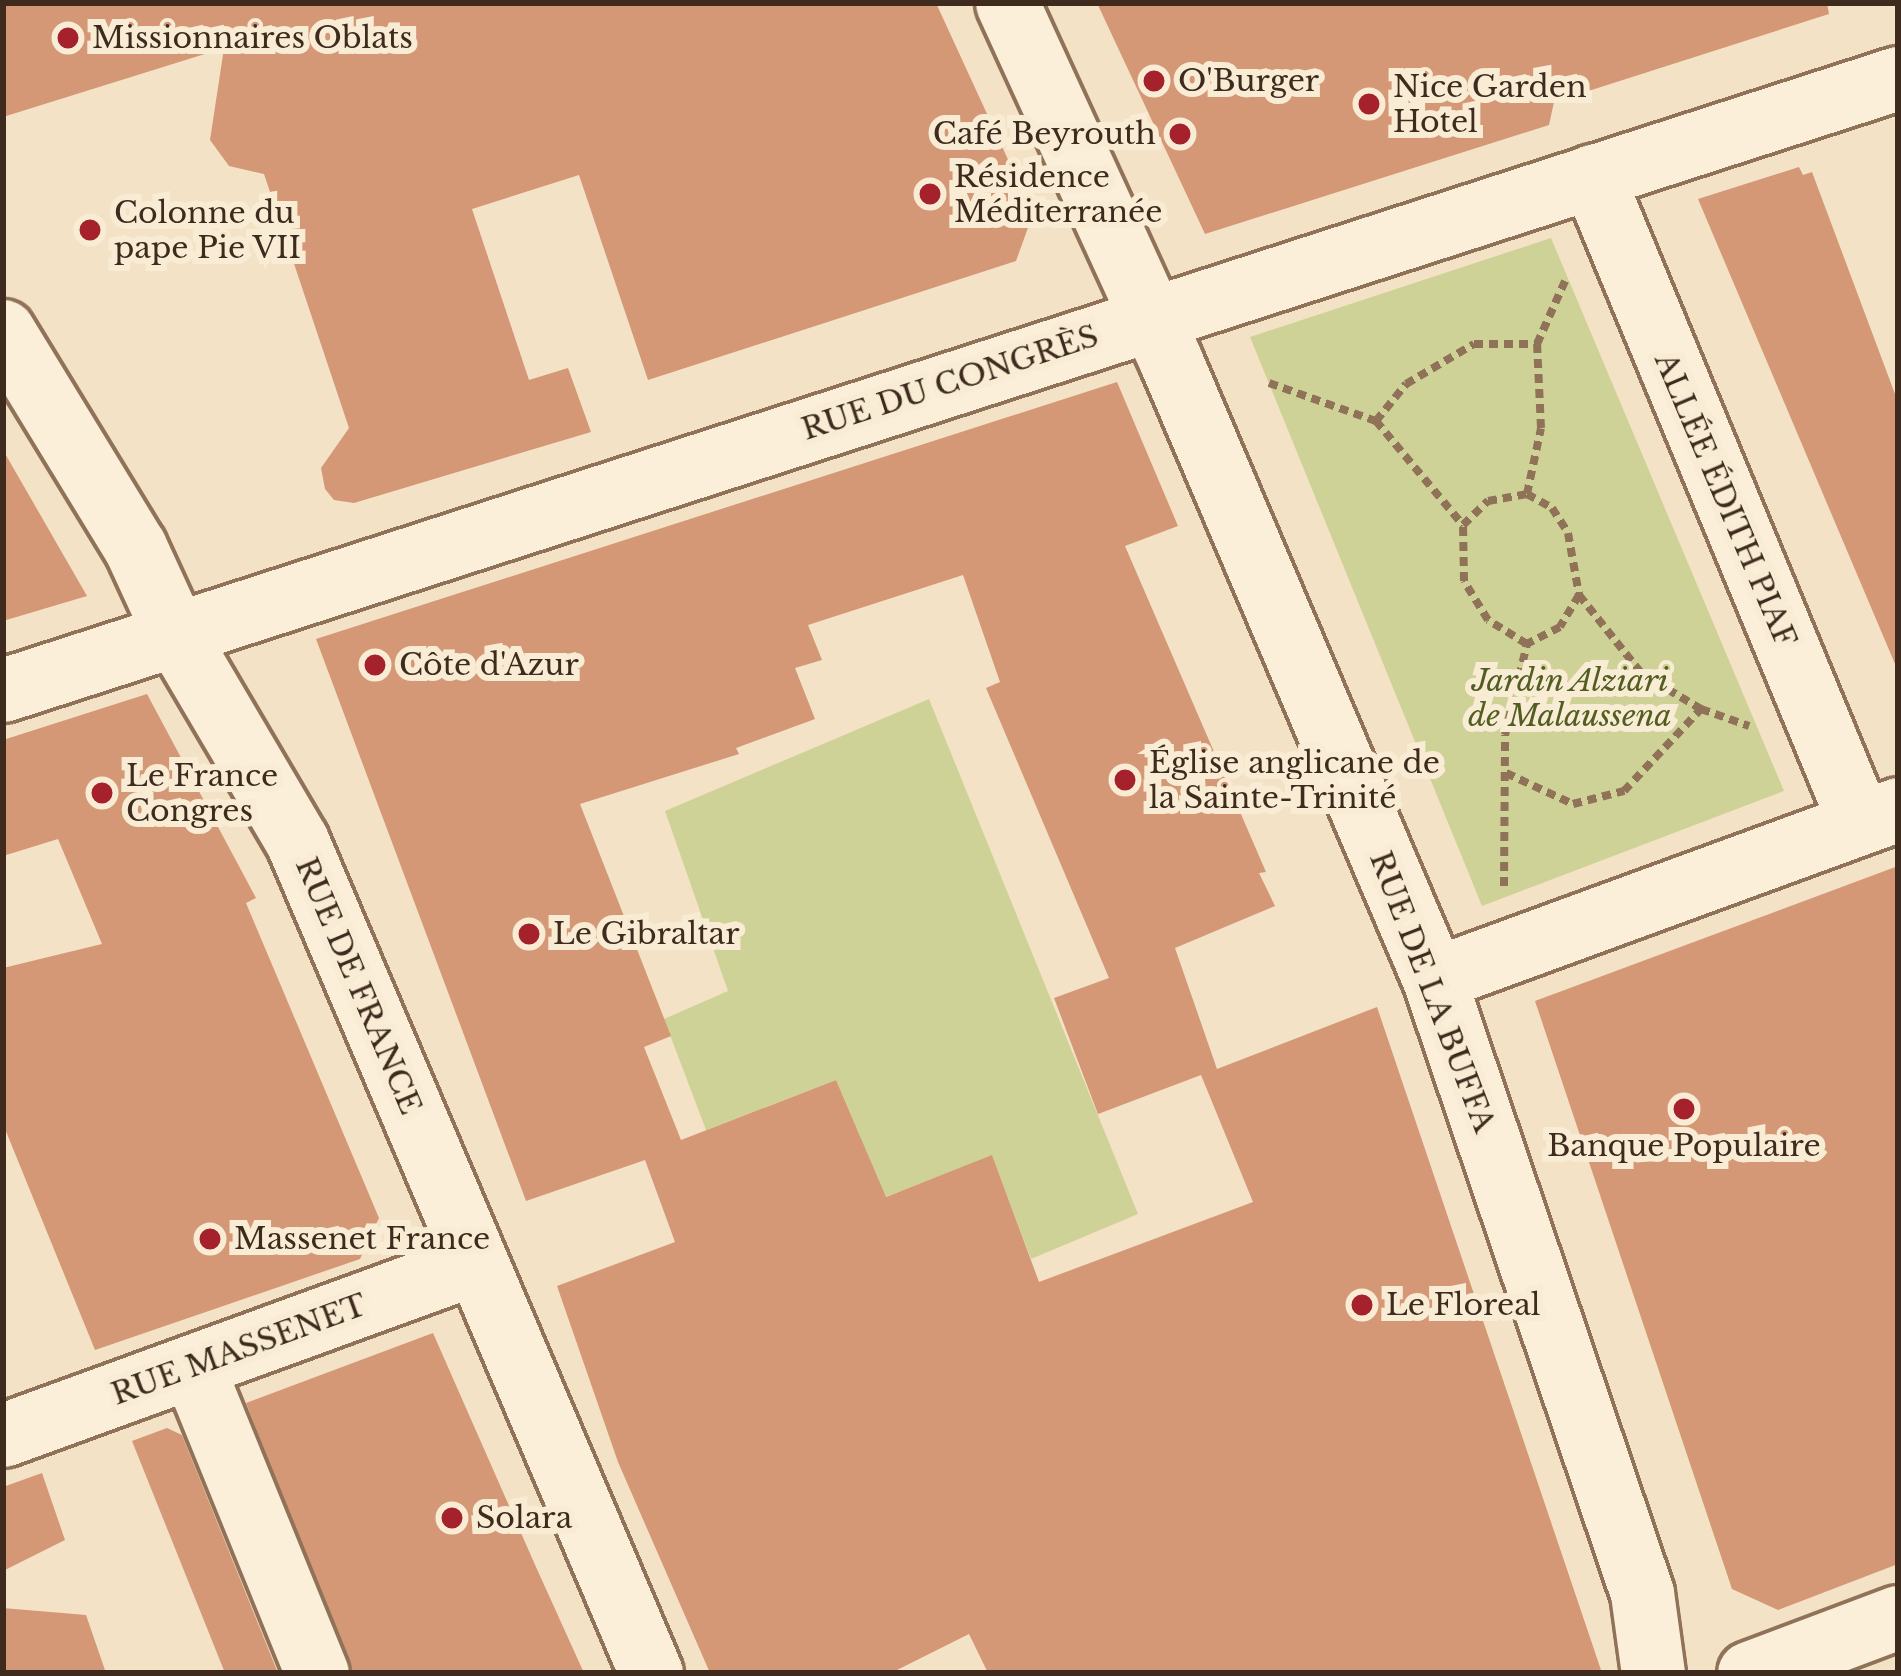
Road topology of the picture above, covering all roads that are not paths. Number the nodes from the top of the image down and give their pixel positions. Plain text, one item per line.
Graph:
1 (1007, 3) edge
2 (1898, 78) edge
3 (1601, 200) junction
4 (1150, 317) junction
5 (3, 331) edge
6 (176, 634) junction
7 (3, 691) edge
8 (1879, 816) edge
9 (1434, 979) junction
10 (475, 1263) junction
11 (193, 1368) junction
12 (3, 1436) edge
13 (1898, 1617) edge
14 (317, 1673) edge
15 (651, 1673) edge
16 (1653, 1673) edge
17 (1749, 1673) edge

1 - 4 street, RUE DE LA BUFFA
2 - 3 street, RUE DU CONGRÈS
3 - 4 street, RUE DU CONGRÈS
3 - 8 street, ALLÉE ÉDITH PIAF
4 - 6 street, RUE DU CONGRÈS
4 - 9 street, RUE DE LA BUFFA
5 - 6 street, RUE DE FRANCE
6 - 7 street, RUE DU CONGRÈS
6 - 10 street, RUE DE FRANCE
8 - 9 street
9 - 16 street, RUE DE LA BUFFA
10 - 11 street, RUE MASSENET
10 - 15 street, RUE DE FRANCE
11 - 12 street, RUE MASSENET
11 - 14 street
13 - 17 street

